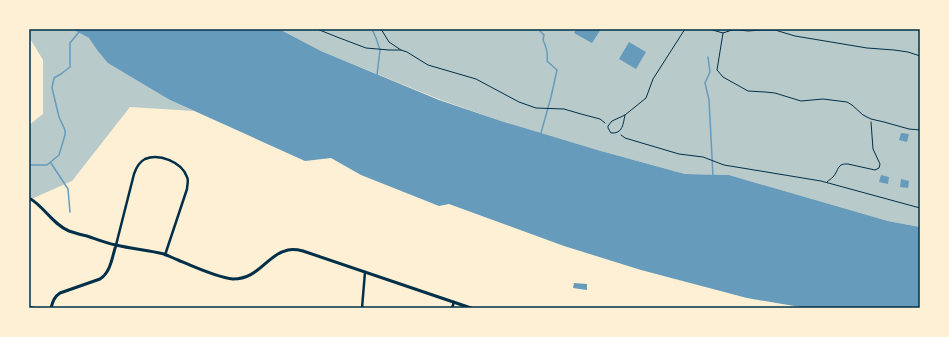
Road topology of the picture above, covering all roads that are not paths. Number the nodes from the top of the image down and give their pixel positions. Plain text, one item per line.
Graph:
1 (685, 29) edge
2 (709, 29) edge
3 (723, 34) junction
4 (920, 56) edge
5 (624, 115) junction
6 (920, 130) edge
7 (29, 198) edge
8 (116, 245) junction
9 (165, 255) junction
10 (366, 272) junction
11 (454, 302) junction
12 (29, 307) edge
13 (34, 308) edge
14 (51, 308) edge
15 (362, 308) edge
16 (452, 308) edge
17 (471, 308) edge

1 - 5 lane
2 - 3 lane
3 - 4 lane
3 - 6 lane
5 - 5 lane
7 - 8 street
8 - 9 street
8 - 9 street
8 - 14 street
9 - 10 street
10 - 11 street
10 - 15 street
11 - 16 street
11 - 17 street
12 - 13 street

